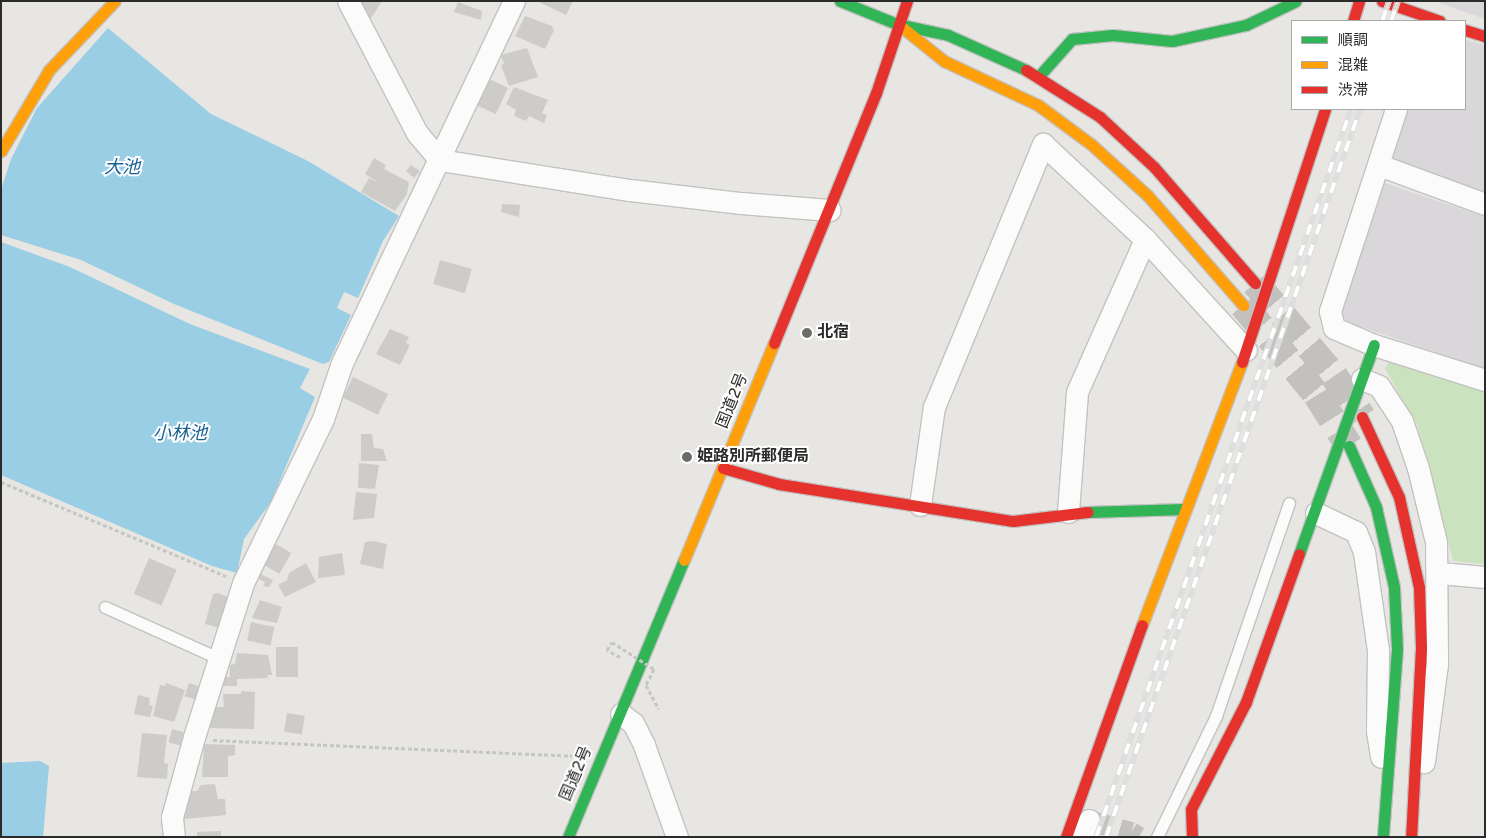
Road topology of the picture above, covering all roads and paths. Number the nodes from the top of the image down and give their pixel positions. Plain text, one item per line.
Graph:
1 (115, 1) edge
2 (348, 1) edge
3 (514, 1) edge
4 (840, 1) edge
5 (907, 1) edge
6 (1296, 1) edge
7 (1359, 1) edge
8 (1382, 1) edge
9 (1428, 19) edge
10 (1353, 20) edge
11 (898, 24) junction
12 (1466, 30) edge
13 (1485, 36) edge
14 (1039, 76) junction
15 (1325, 110) edge
16 (1396, 110) edge
17 (1, 151) edge
18 (440, 160) junction
19 (1379, 165) junction
20 (1485, 204) edge
21 (830, 210) junction
22 (1145, 239) junction
23 (1255, 282) tunnel mouth
24 (1243, 305) tunnel mouth
25 (1374, 345) junction
26 (1246, 350) junction
27 (1362, 379) junction
28 (1485, 380) edge
29 (1362, 417) tunnel mouth
30 (1349, 446) tunnel mouth
31 (723, 468) junction
32 (1, 482) edge
33 (1289, 503) dead end
34 (920, 505) junction
35 (1184, 509) junction
36 (1068, 512) junction
37 (1316, 513) junction
38 (1439, 573) junction
39 (1485, 576) edge
40 (243, 583) junction
41 (105, 607) dead end
42 (620, 657) dead end
43 (220, 660) junction
44 (659, 709) dead end
45 (621, 714) junction
46 (194, 737) junction
47 (602, 758) junction
48 (1385, 782) junction
49 (1411, 810) junction
50 (174, 837) edge
51 (568, 837) edge
52 (677, 837) edge
53 (1066, 837) edge
54 (1157, 837) edge
55 (1192, 837) edge
56 (1383, 837) edge
57 (1411, 837) edge

1 - 17 main road
2 - 18 street
3 - 18 street
4 - 11 main road
5 - 11 main road, 国道2号
6 - 14 main road
7 - 10 main road
8 - 9 main road
11 - 14 main road
11 - 21 main road, 国道2号
11 - 24 main road
12 - 13 main road
14 - 23 main road
15 - 26 main road
16 - 19 street
18 - 21 street
18 - 40 street
19 - 20 street
19 - 25 street
21 - 31 main road, 国道2号
22 - 26 street
22 - 34 street
22 - 36 street
25 - 27 main road
25 - 28 street
26 - 35 main road
27 - 37 main road
27 - 38 street
29 - 49 main road
30 - 48 main road
31 - 34 main road
31 - 45 main road, 国道2号
32 - 40 path
33 - 54 lane
34 - 36 main road
35 - 36 main road
35 - 53 main road
37 - 48 street
37 - 55 main road
38 - 39 street
38 - 49 street
40 - 43 street
41 - 43 lane
42 - 44 path, bridge
43 - 46 street
45 - 47 main road, 国道2号
45 - 52 street
46 - 47 path
46 - 50 street
47 - 51 main road, 国道2号
48 - 56 main road
49 - 57 main road

